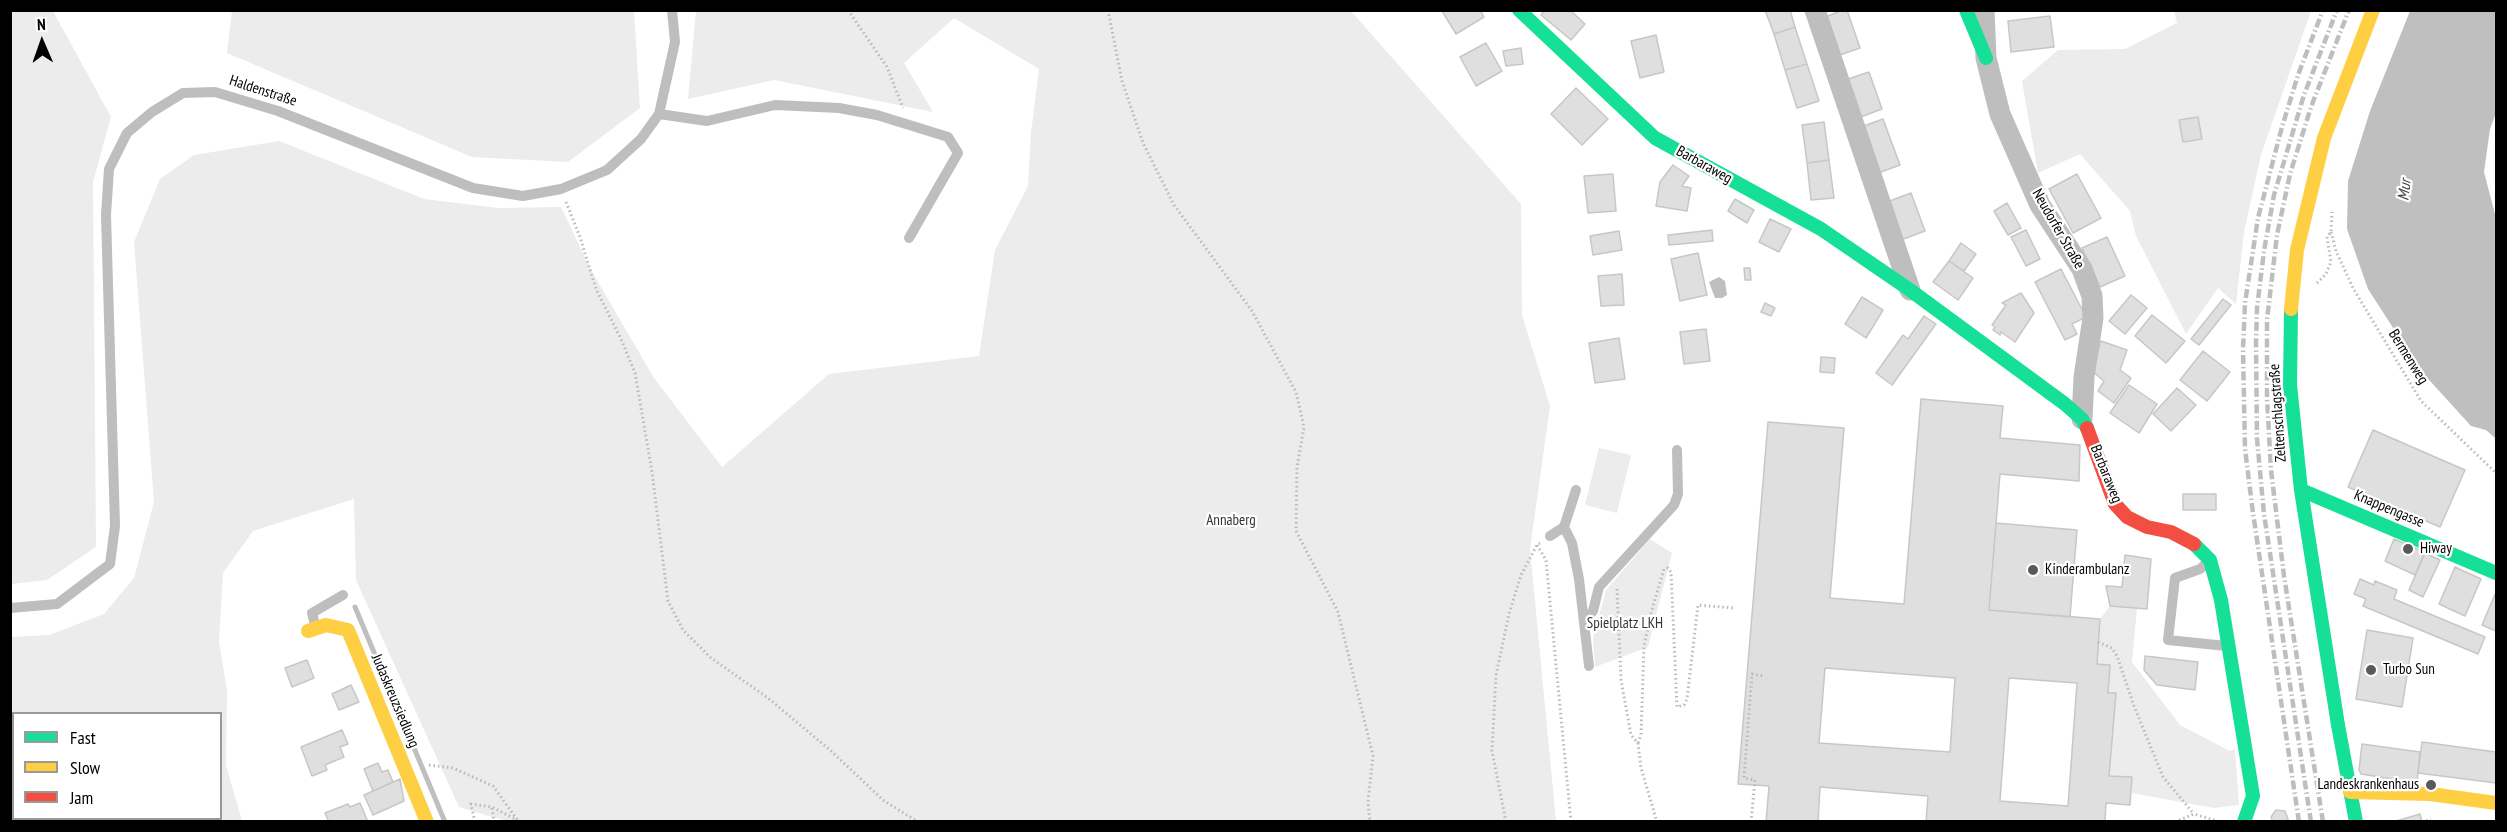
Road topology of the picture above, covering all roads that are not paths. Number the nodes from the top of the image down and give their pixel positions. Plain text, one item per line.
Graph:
1 (672, 10) edge
2 (1519, 10) edge
3 (1815, 10) edge
4 (1966, 10) edge
5 (1984, 10) edge
6 (2373, 10) edge
7 (1986, 58) junction
8 (659, 114) junction
9 (909, 238) dead end
10 (1910, 290) junction
11 (2082, 418) junction
12 (1677, 450) dead end
13 (1576, 490) dead end
14 (2301, 490) junction
15 (1564, 527) junction
16 (1550, 536) road end
17 (2210, 560) junction
18 (2496, 573) edge
19 (343, 595) dead end
20 (10, 608) edge
21 (1586, 621) junction
22 (312, 630) joint
23 (2228, 646) junction
24 (1589, 666) dead end
25 (2350, 792) junction
26 (2496, 803) edge
27 (428, 822) edge
28 (2244, 822) edge
29 (2356, 822) edge

1 - 8 lane, Haldenstraße
2 - 10 street, Barbaraweg
3 - 10 street
4 - 7 street
5 - 7 street, Neudorfer Straße
6 - 14 street, Zeltenschlagstraße
7 - 11 street, Neudorfer Straße
8 - 9 lane
8 - 20 lane, Haldenstraße
10 - 11 street, Barbaraweg
11 - 17 street, Barbaraweg
12 - 21 lane
13 - 15 lane
14 - 18 street, Knappengasse
14 - 25 street, Zeltenschlagstraße
15 - 16 lane
15 - 21 lane
17 - 23 street
17 - 23 lane
19 - 22 lane
21 - 24 lane
22 - 27 street, Judaskreuzsiedlung
23 - 28 street
25 - 26 street
25 - 29 street, Zeltenschlagstraße

